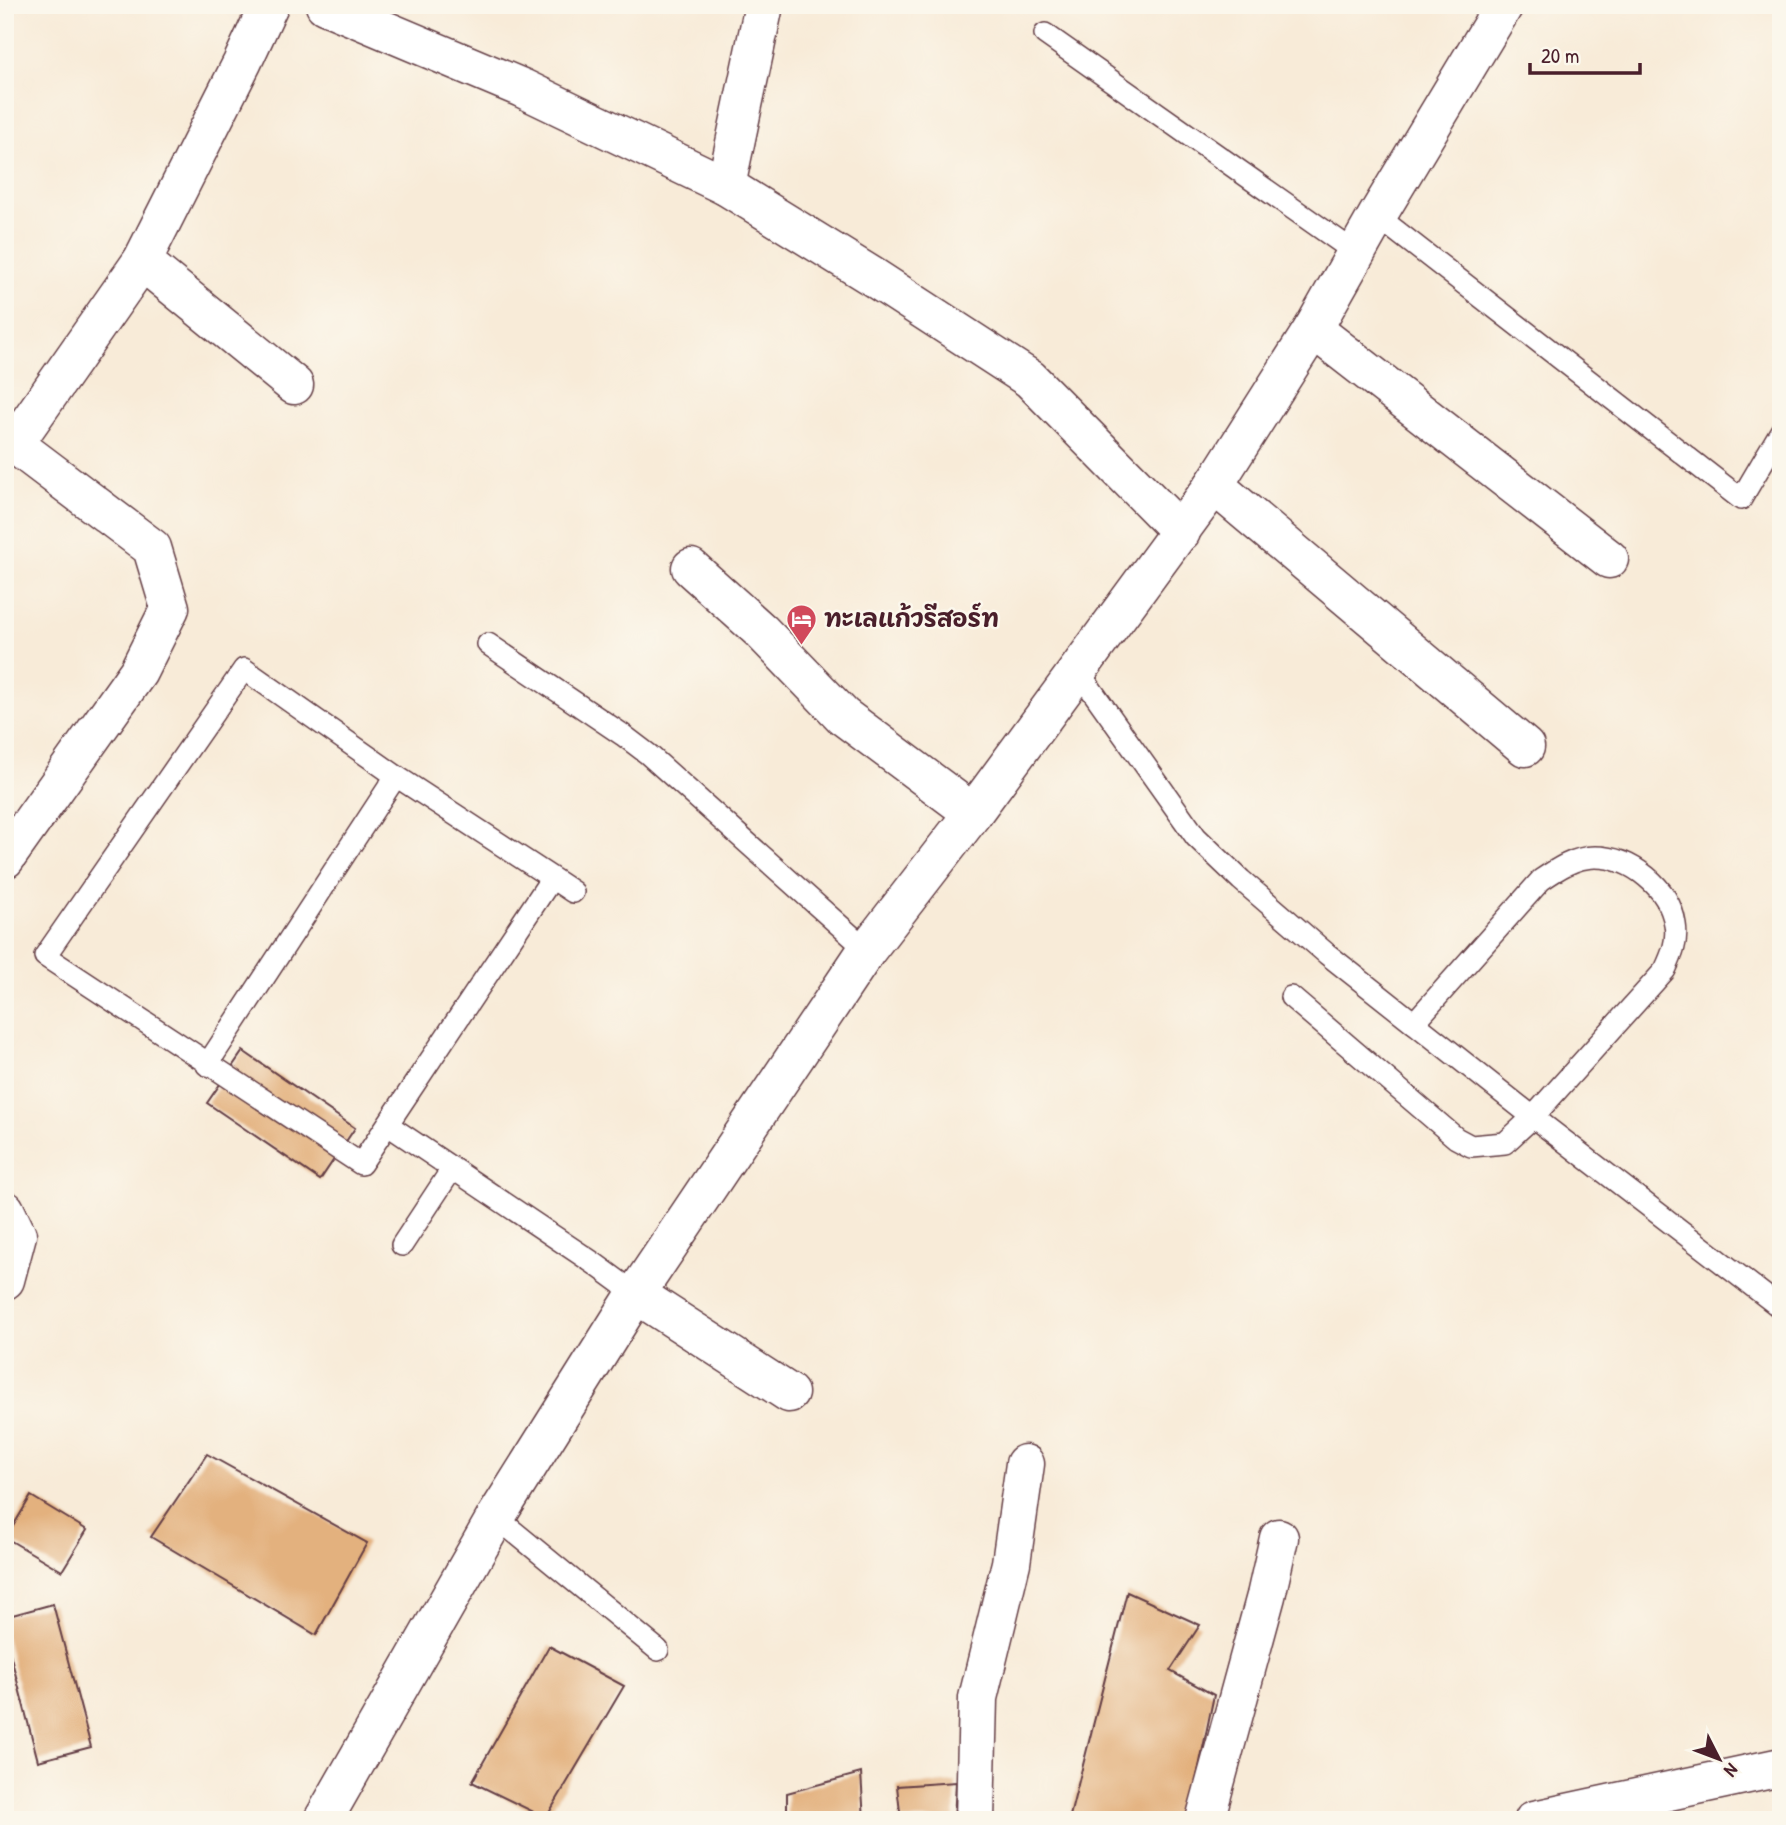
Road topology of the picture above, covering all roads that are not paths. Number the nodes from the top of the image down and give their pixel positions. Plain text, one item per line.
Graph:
1 (269, 5) edge
2 (325, 5) edge
3 (764, 5) edge
4 (1504, 5) edge
5 (1045, 34) dead end
6 (726, 186) junction
7 (1377, 216) junction
8 (1356, 253) junction
9 (142, 261) junction
10 (1313, 329) junction
11 (294, 385) dead end
12 (1781, 431) edge
13 (9, 440) edge
14 (1214, 485) junction
15 (1181, 532) junction
16 (1609, 559) dead end
17 (691, 568) dead end
18 (488, 644) dead end
19 (1078, 671) junction
20 (1525, 747) dead end
21 (396, 776) junction
22 (972, 813) junction
23 (5, 859) edge
24 (552, 878) junction
25 (573, 892) dead end
26 (867, 950) junction
27 (1291, 997) dead end
28 (1414, 1023) junction
29 (207, 1065) junction
30 (1532, 1117) junction
31 (388, 1125) junction
32 (452, 1169) junction
33 (5, 1210) edge
34 (402, 1245) dead end
35 (5, 1280) edge
36 (636, 1294) junction
37 (1781, 1308) edge
38 (789, 1394) dead end
39 (1026, 1464) dead end
40 (496, 1517) junction
41 (1279, 1538) dead end
42 (658, 1650) dead end
43 (1781, 1767) edge
44 (323, 1820) edge
45 (975, 1820) edge
46 (1205, 1820) edge
47 (1534, 1820) edge

1 - 9 street
2 - 6 street
3 - 6 street
4 - 7 street
5 - 8 lane
6 - 15 street
7 - 8 street
7 - 12 lane
8 - 10 street
9 - 11 street
9 - 13 street
10 - 14 street
10 - 16 street
13 - 23 street
14 - 15 street
14 - 20 street
15 - 19 street
17 - 22 street
18 - 26 lane
19 - 22 street
19 - 28 lane
21 - 24 lane
21 - 29 lane
21 - 29 lane
22 - 26 street
24 - 25 lane
24 - 31 lane
26 - 36 street
27 - 30 lane
28 - 30 lane
28 - 30 lane
29 - 31 lane
30 - 37 lane
31 - 32 lane
32 - 34 lane
32 - 36 lane
33 - 35 street
36 - 38 street
36 - 40 street
39 - 45 street
40 - 42 lane
40 - 44 street
41 - 46 street
43 - 47 street

